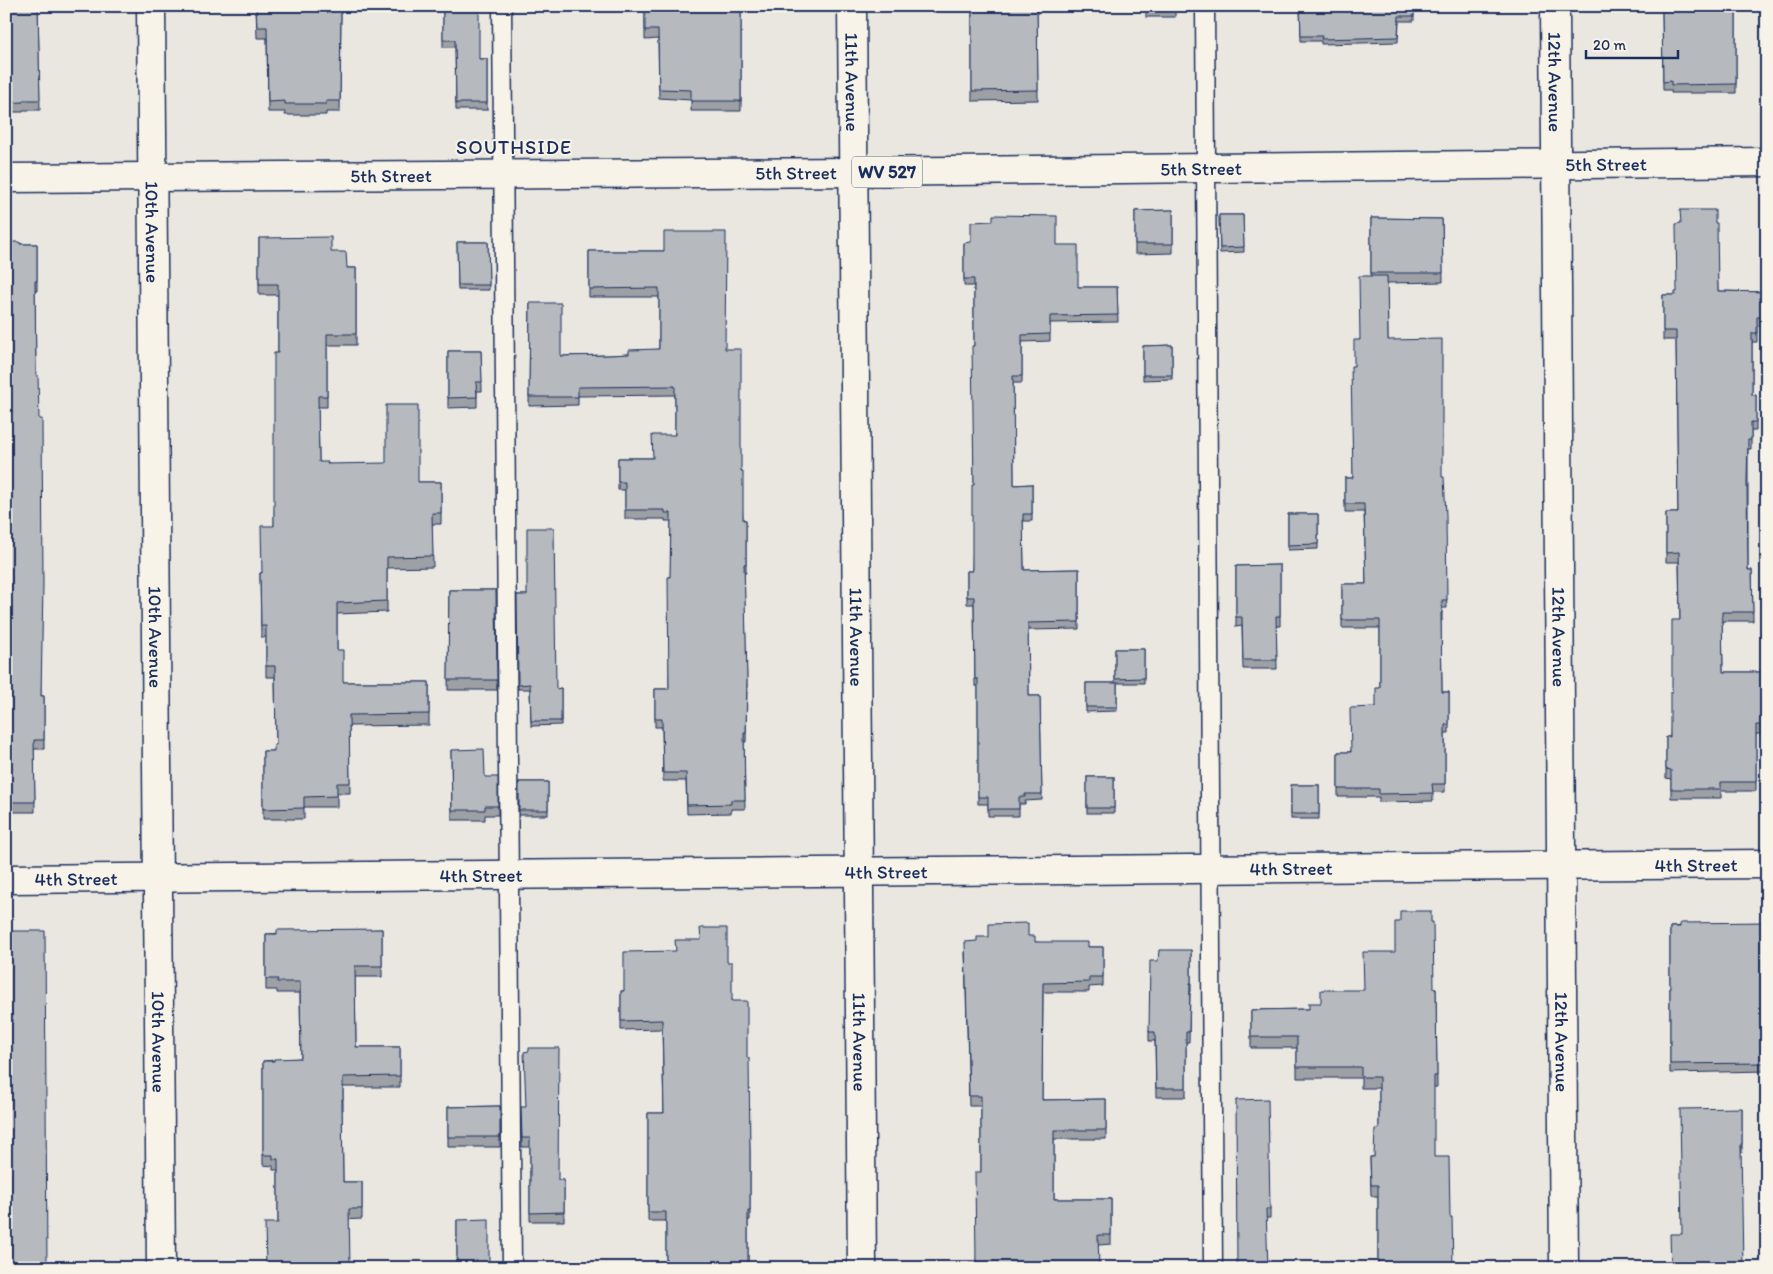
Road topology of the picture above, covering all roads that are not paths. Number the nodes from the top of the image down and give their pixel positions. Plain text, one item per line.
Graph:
1 (151, 6) edge
2 (502, 6) edge
3 (852, 6) edge
4 (1205, 6) edge
5 (1555, 6) edge
6 (1767, 162) edge
7 (1556, 165) junction
8 (1206, 167) junction
9 (854, 172) junction
10 (502, 174) junction
11 (153, 176) junction
12 (6, 178) edge
13 (1767, 864) edge
14 (1561, 865) junction
15 (1210, 869) junction
16 (860, 871) junction
17 (508, 875) junction
18 (159, 878) junction
19 (6, 879) edge
20 (161, 1268) edge
21 (512, 1268) edge
22 (862, 1268) edge
23 (1213, 1268) edge
24 (1564, 1268) edge

1 - 11 street, 10th Avenue
2 - 10 lane
3 - 9 street, 11th Avenue
4 - 8 lane
5 - 7 street, 12th Avenue
6 - 7 street, 5th Street / WV 527
7 - 8 street, 5th Street / WV 527
7 - 14 street, 12th Avenue
8 - 9 street, 5th Street / WV 527
8 - 15 lane
9 - 10 street, 5th Street / WV 527
9 - 16 street, 11th Avenue
10 - 11 street, 5th Street / WV 527
10 - 17 lane
11 - 12 street, 5th Street / WV 527
11 - 18 street, 10th Avenue
13 - 14 street, 4th Street
14 - 15 street, 4th Street
14 - 24 street, 12th Avenue
15 - 16 street, 4th Street
15 - 23 lane
16 - 17 street, 4th Street
16 - 22 street, 11th Avenue
17 - 18 street, 4th Street
17 - 21 lane
18 - 19 street, 4th Street
18 - 20 street, 10th Avenue

